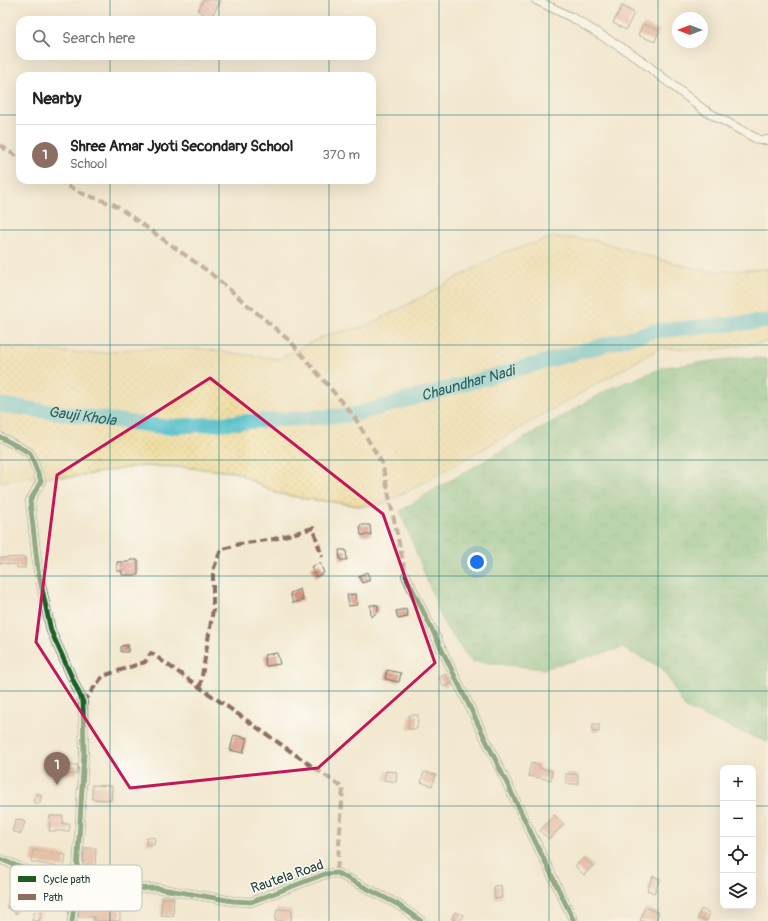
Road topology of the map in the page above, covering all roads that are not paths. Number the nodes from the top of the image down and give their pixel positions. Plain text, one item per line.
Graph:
1 (536, 0) edge
2 (768, 140) edge
3 (0, 437) edge
4 (406, 576) dead end
5 (0, 859) edge
6 (15, 865) edge
7 (77, 865) edge
8 (142, 888) edge
9 (73, 911) edge
10 (72, 921) edge
11 (421, 921) edge
12 (574, 921) edge

1 - 2 street
3 - 7 street
4 - 12 street
5 - 6 street
8 - 11 street, Rautela Road
9 - 10 street

